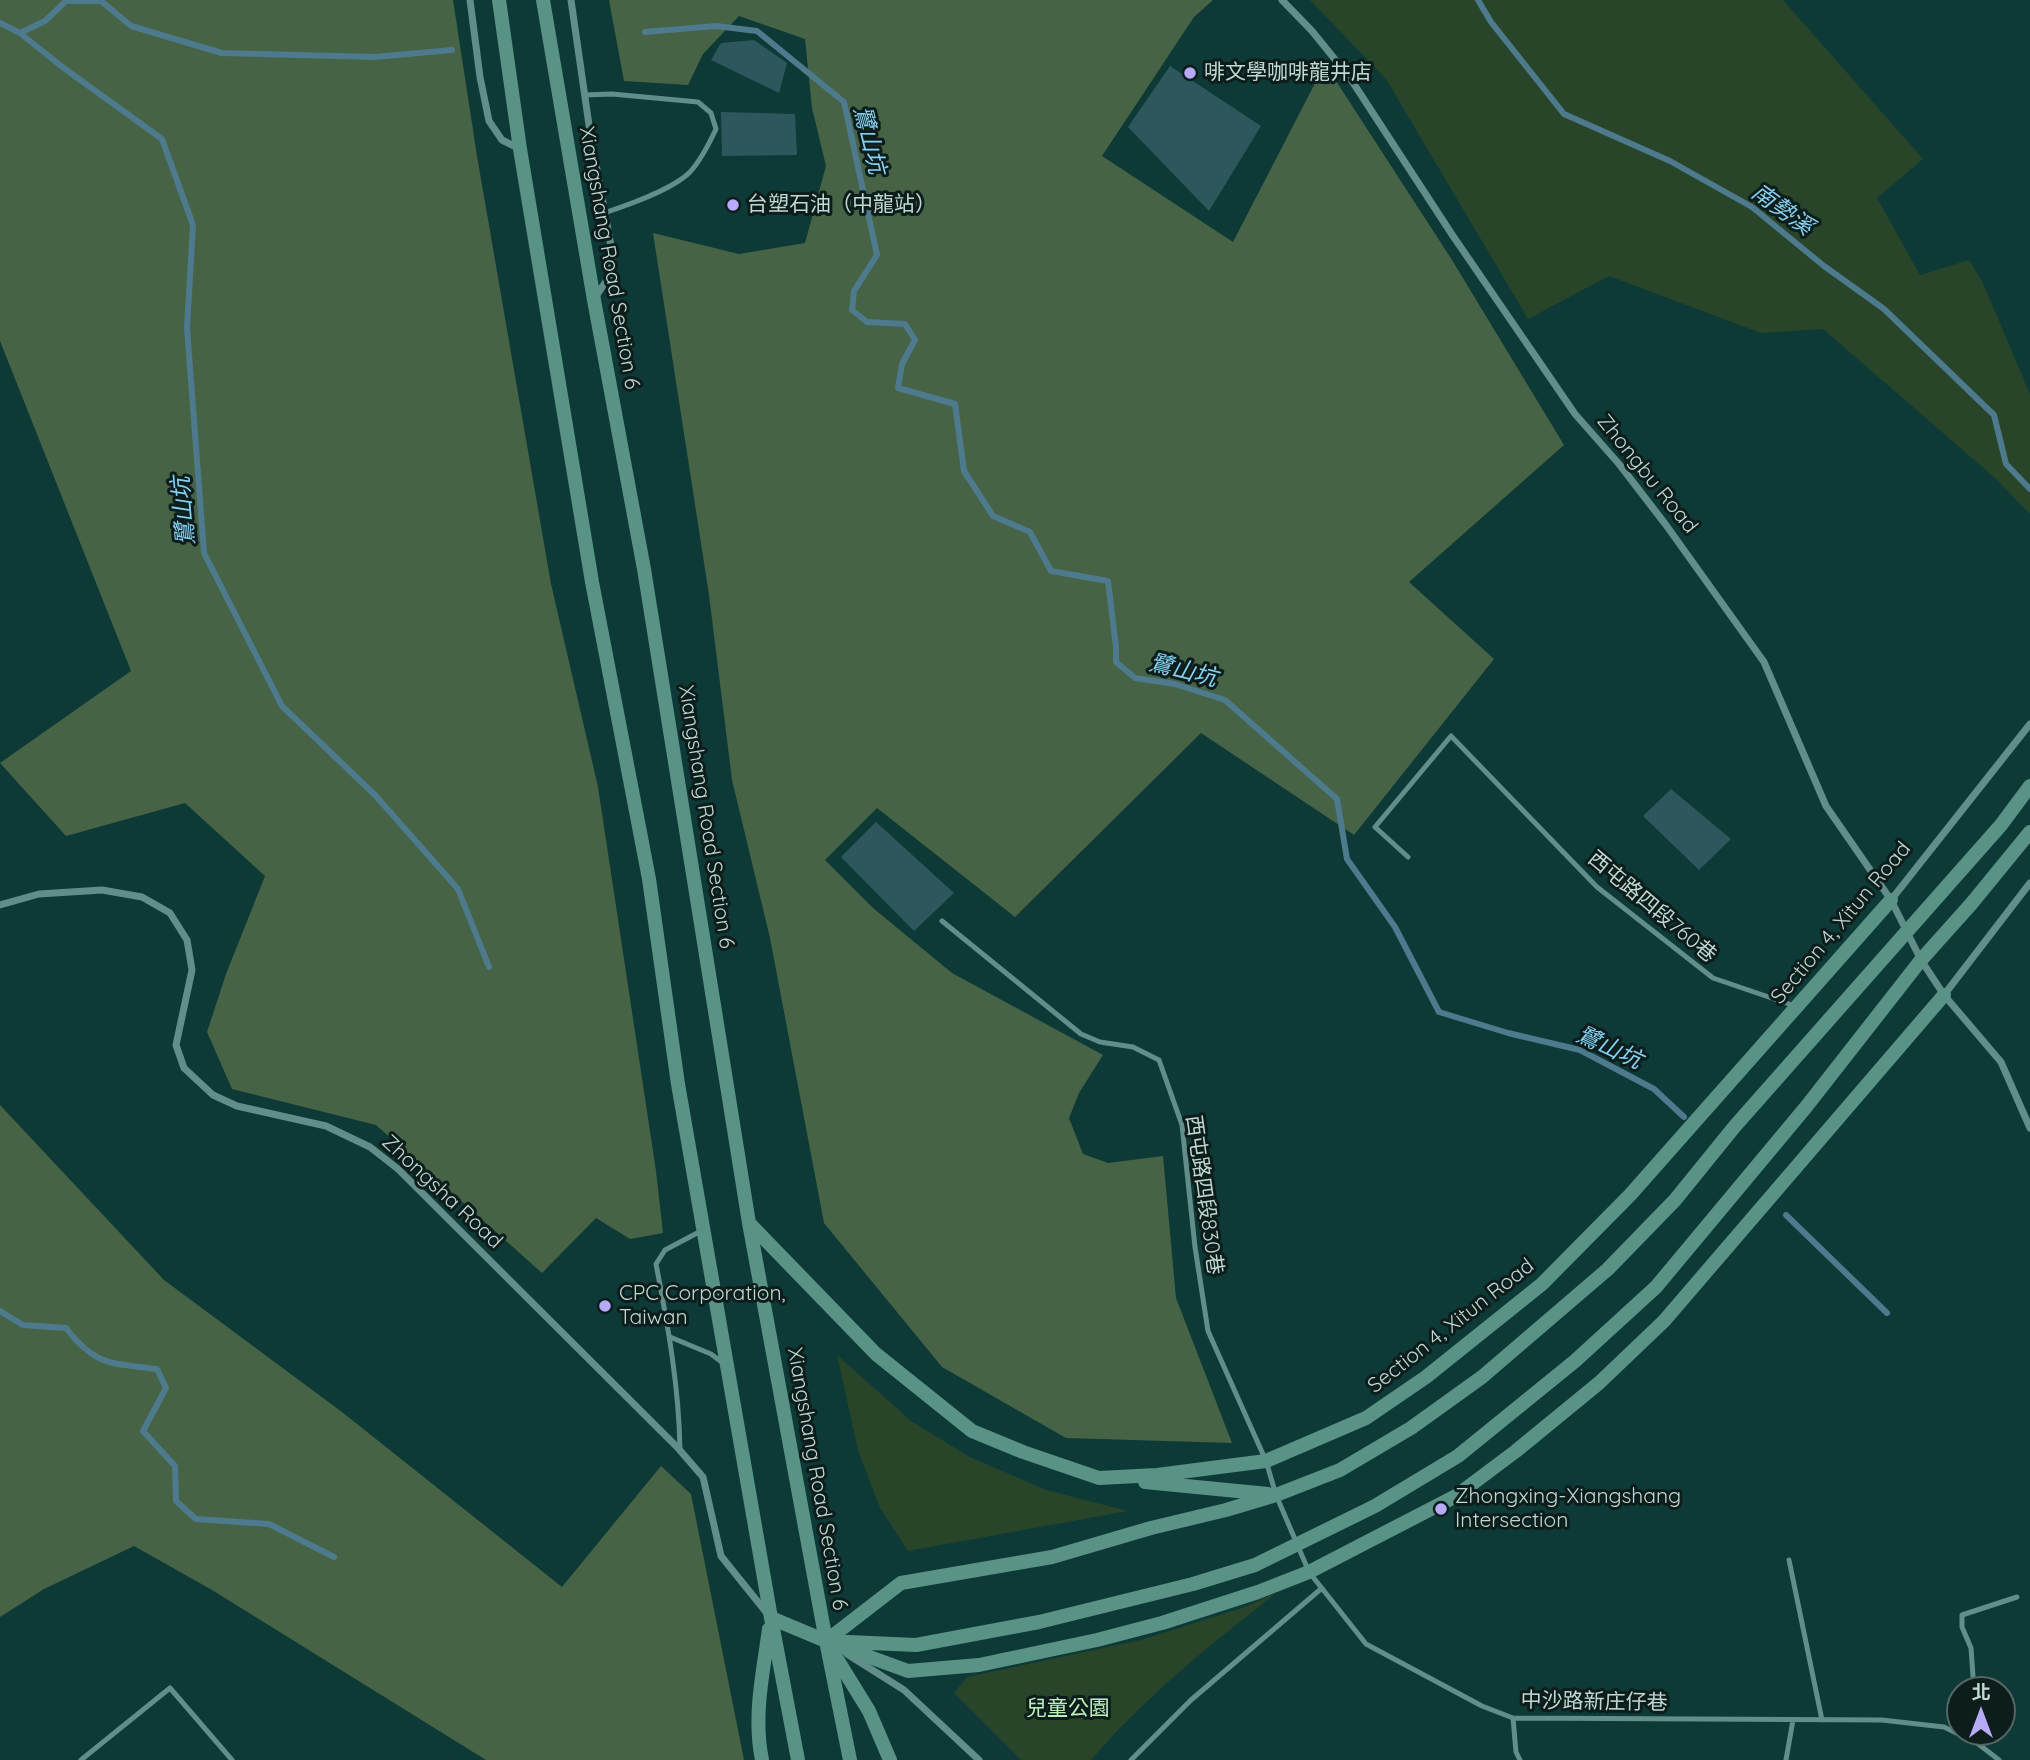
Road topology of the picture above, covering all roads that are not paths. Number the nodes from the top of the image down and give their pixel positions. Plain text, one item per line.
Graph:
1 (470, 0) edge
2 (499, 0) edge
3 (543, 0) edge
4 (571, 0) edge
5 (1282, 0) edge
6 (584, 95) junction
7 (520, 149) junction
8 (604, 213) junction
9 (594, 300) junction
10 (2030, 724) edge
11 (2030, 786) edge
12 (2030, 832) edge
13 (1408, 857) dead end
14 (2030, 883) edge
15 (1891, 900) junction
16 (0, 905) edge
17 (942, 921) dead end
18 (1907, 931) junction
19 (1921, 960) junction
20 (1944, 995) junction
21 (1798, 1007) junction
22 (2030, 1128) edge
23 (749, 1223) junction
24 (704, 1230) junction
25 (670, 1337) junction
26 (729, 1372) junction
27 (680, 1451) junction
28 (1266, 1461) junction
29 (1098, 1478) junction
30 (1276, 1495) junction
31 (1297, 1544) junction
32 (1789, 1560) dead end
33 (1309, 1572) junction
34 (1322, 1588) junction
35 (2017, 1597) dead end
36 (771, 1618) junction
37 (826, 1641) junction
38 (1973, 1676) edge
39 (1513, 1718) junction
40 (1793, 1720) junction
41 (1822, 1720) junction
42 (1946, 1728) edge
43 (1981, 1746) edge
44 (81, 1760) edge
45 (232, 1760) edge
46 (762, 1760) edge
47 (798, 1760) edge
48 (850, 1760) edge
49 (890, 1760) edge
50 (979, 1760) edge
51 (1132, 1760) edge
52 (1520, 1760) edge
53 (1786, 1760) edge
54 (1999, 1760) edge

1 - 7 street
2 - 7 street
3 - 9 street, Xiangshang Road Section 6
4 - 6 street
5 - 15 street, Zhongbu Road
6 - 8 street
6 - 8 lane
7 - 24 street
8 - 9 street
9 - 23 street, Xiangshang Road Section 6
10 - 15 street, Section 4, Xitun Road
11 - 18 street
12 - 19 street
13 - 21 lane, 西屯路四段760巷
14 - 20 street
15 - 18 street, Zhongbu Road
15 - 21 street, Section 4, Xitun Road
16 - 27 street, Zhongsha Road
17 - 28 lane, 西屯路四段830巷
18 - 19 street, Zhongbu Road
18 - 30 street
19 - 20 street, Zhongbu Road
19 - 31 street
20 - 22 street, Zhongbu Road
20 - 33 street
21 - 28 street, Section 4, Xitun Road
23 - 29 street, Section 4, Xitun Road
23 - 37 street, Xiangshang Road Section 6
24 - 25 lane
24 - 26 street
25 - 26 lane
25 - 27 lane
26 - 36 street
27 - 36 street, Zhongsha Road
28 - 29 street, Section 4, Xitun Road
28 - 30 lane, 中沙路新庄仔巷
29 - 30 street
30 - 31 lane, 中沙路新庄仔巷
30 - 37 street
31 - 33 lane, 中沙路新庄仔巷
31 - 37 street
32 - 41 lane
33 - 34 lane, 中沙路新庄仔巷
33 - 37 street
34 - 39 lane, 中沙路新庄仔巷
34 - 51 lane
35 - 38 lane
36 - 37 street
36 - 46 street
36 - 47 street
37 - 48 street, Xiangshang Road Section 6
37 - 49 street, Xiangshang Road Section 6
37 - 50 street
39 - 40 lane, 中沙路新庄仔巷
39 - 52 lane
40 - 41 lane, 中沙路新庄仔巷
40 - 53 lane
41 - 42 lane, 中沙路新庄仔巷
43 - 54 lane, 中沙路新庄仔巷
44 - 45 lane

